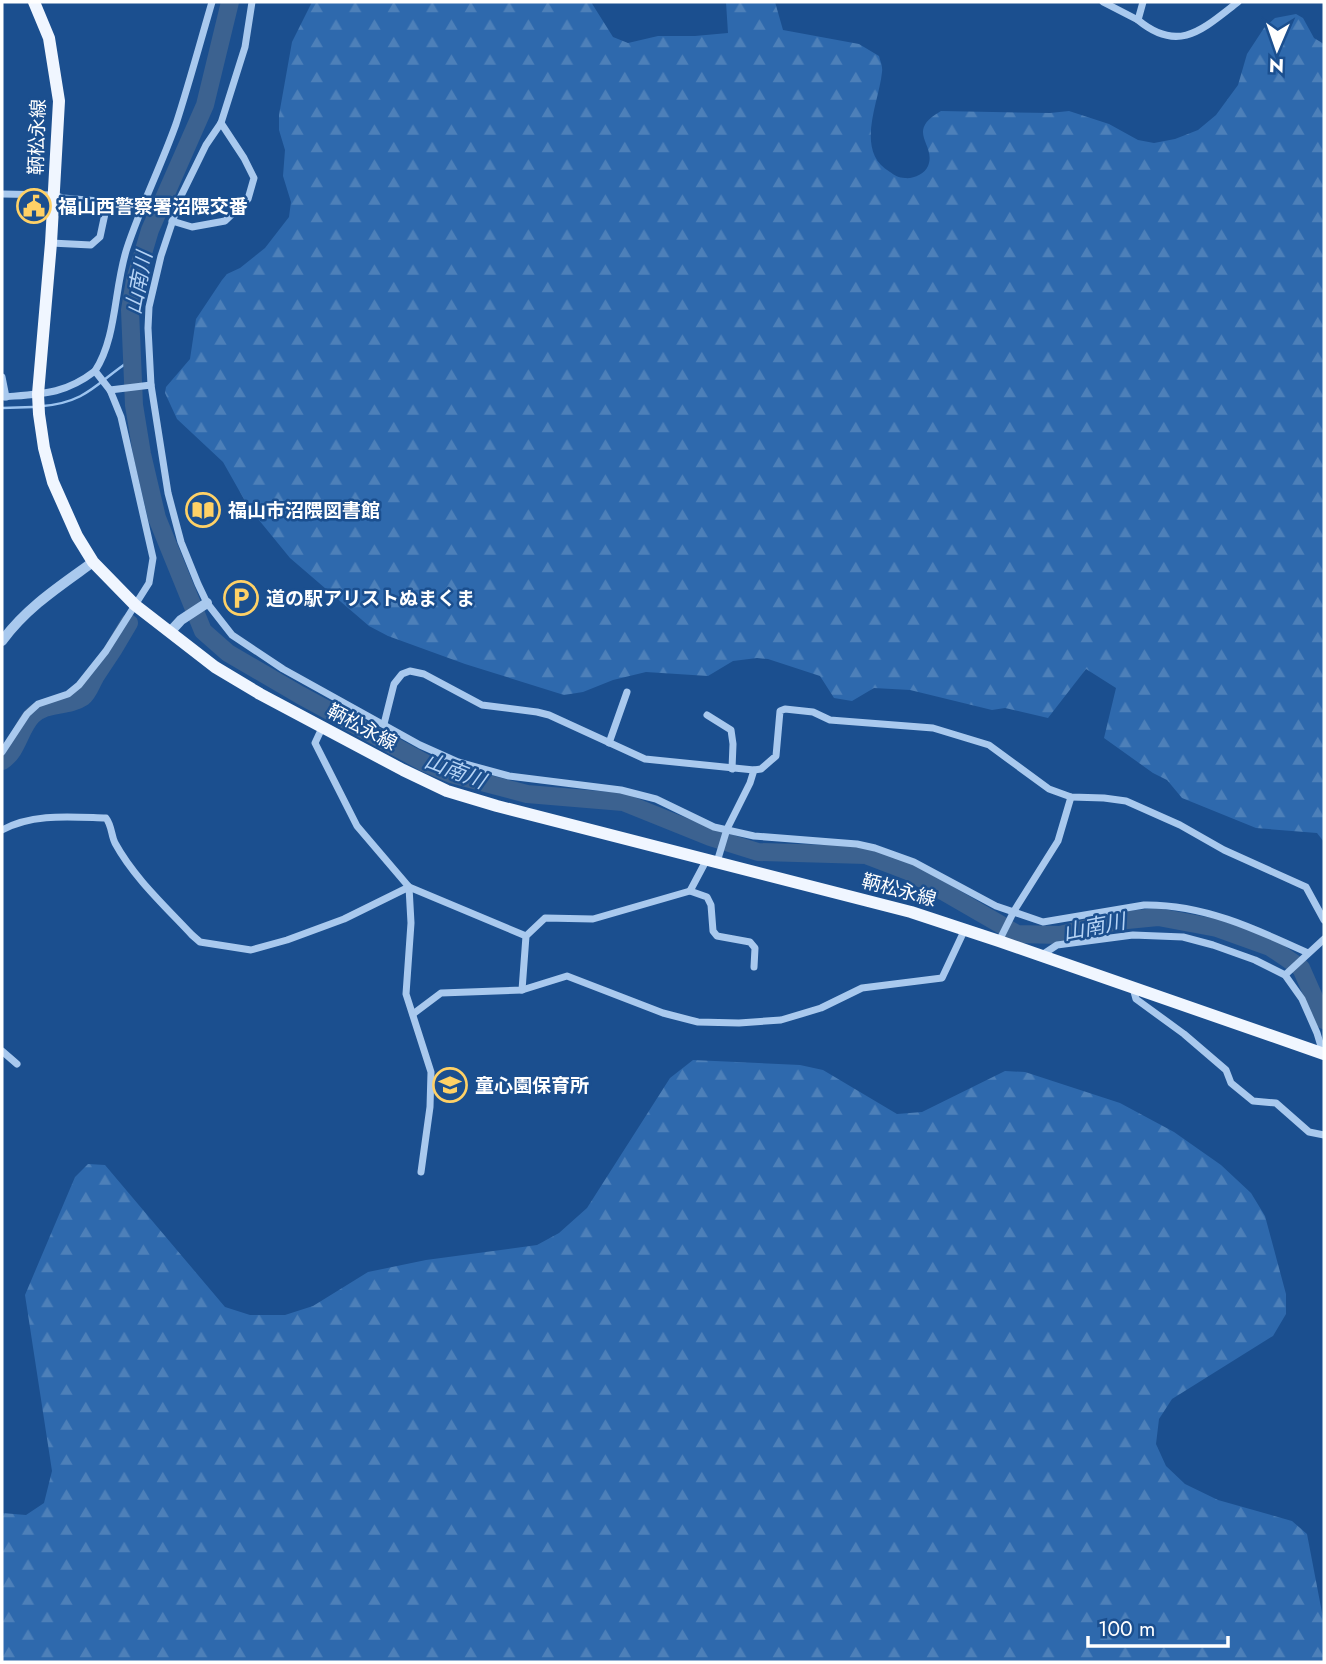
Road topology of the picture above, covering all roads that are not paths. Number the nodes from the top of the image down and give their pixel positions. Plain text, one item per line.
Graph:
1 (34, 2) edge
2 (212, 2) edge
3 (252, 2) edge
4 (1103, 2) edge
5 (1143, 2) edge
6 (1238, 2) edge
7 (1138, 20) junction
8 (221, 123) junction
9 (2, 194) edge
10 (54, 195) junction
11 (172, 221) junction
12 (51, 243) junction
13 (98, 374) junction
14 (2, 377) edge
15 (147, 385) junction
16 (111, 388) junction
17 (38, 396) junction
18 (4, 397) edge
19 (93, 562) junction
20 (135, 604) junction
21 (204, 605) junction
22 (170, 632) junction
23 (2, 641) edge
24 (627, 692) dead end
25 (708, 715) dead end
26 (384, 724) junction
27 (322, 728) junction
28 (609, 743) junction
29 (2, 752) edge
30 (732, 769) junction
31 (754, 770) junction
32 (1071, 797) junction
33 (2, 830) edge
34 (726, 832) junction
35 (715, 857) junction
36 (409, 887) junction
37 (690, 891) junction
38 (1012, 914) junction
39 (1324, 920) edge
40 (965, 929) junction
41 (526, 936) junction
42 (1001, 938) junction
43 (1324, 939) edge
44 (1306, 955) junction
45 (1041, 956) junction
46 (754, 967) dead end
47 (1287, 973) junction
48 (1133, 988) junction
49 (522, 990) junction
50 (414, 1014) junction
51 (2, 1051) edge
52 (1324, 1055) edge
53 (17, 1064) dead end
54 (1324, 1135) edge
55 (421, 1172) dead end

1 - 10 main road, 鞆松永線
2 - 13 street
3 - 8 street
4 - 7 street
5 - 7 street
6 - 7 street
8 - 11 street
8 - 11 street
9 - 10 street
10 - 12 main road, 鞆松永線
10 - 12 street
11 - 15 street
12 - 17 main road, 鞆松永線
13 - 16 street
13 - 17 street
14 - 18 street
15 - 16 street
15 - 21 street
16 - 20 street
17 - 18 street
17 - 19 main road, 鞆松永線
19 - 20 main road, 鞆松永線
19 - 23 street
20 - 22 main road, 鞆松永線
20 - 29 street
21 - 22 street
21 - 26 street
22 - 27 main road, 鞆松永線
24 - 28 street
25 - 30 street
26 - 28 street
26 - 34 street
27 - 35 main road, 鞆松永線
27 - 36 street
28 - 30 street
30 - 31 street
31 - 32 street
31 - 34 street
32 - 38 street
32 - 39 street
33 - 36 street
34 - 35 street
34 - 38 street
35 - 37 street
35 - 40 main road, 鞆松永線
36 - 41 street
36 - 50 street
37 - 41 street
37 - 46 street
38 - 42 street
38 - 44 street
40 - 42 main road, 鞆松永線
40 - 49 street
41 - 49 street
42 - 45 main road, 鞆松永線
43 - 44 street
44 - 47 street
45 - 47 street
45 - 48 main road, 鞆松永線
47 - 52 street
48 - 52 main road, 鞆松永線
48 - 54 street
49 - 50 street
50 - 55 street
51 - 53 street

